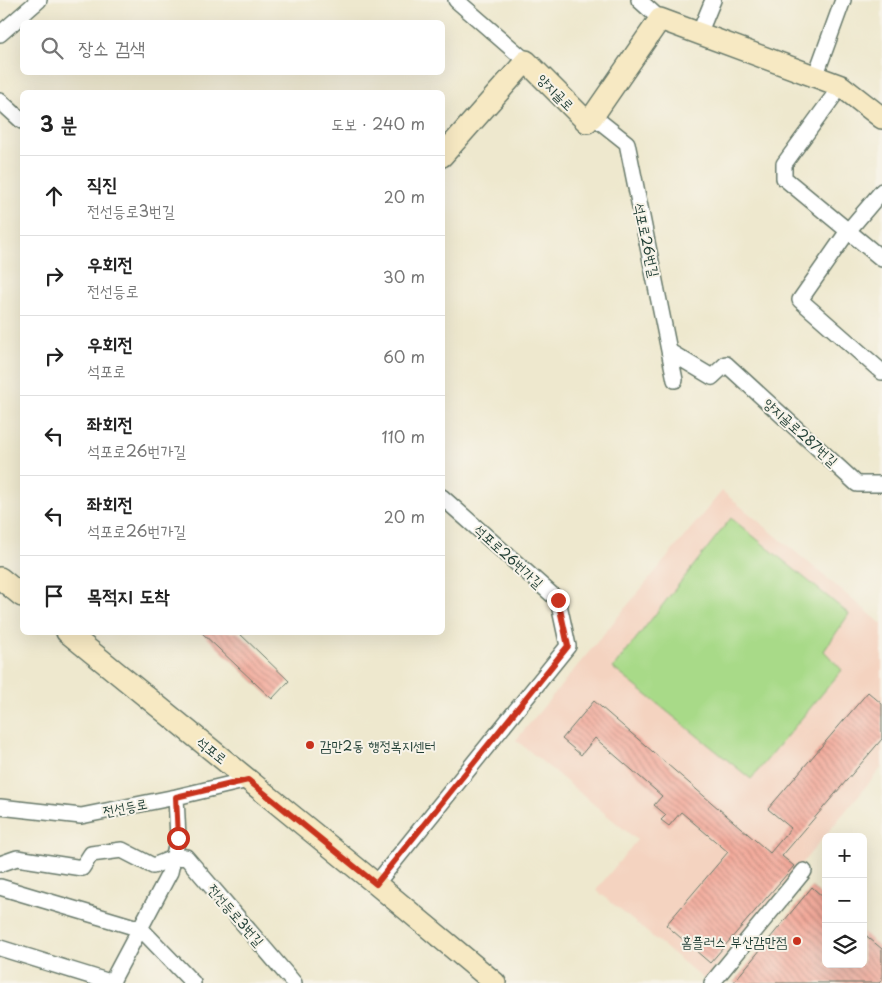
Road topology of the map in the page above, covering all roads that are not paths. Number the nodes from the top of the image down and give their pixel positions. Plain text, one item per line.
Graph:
1 (39, 0) edge
2 (456, 0) edge
3 (639, 0) edge
4 (713, 0) edge
5 (843, 0) edge
6 (660, 19) junction
7 (0, 34) edge
8 (699, 34) junction
9 (526, 61) junction
10 (815, 77) junction
11 (841, 86) junction
12 (0, 101) edge
13 (593, 116) junction
14 (882, 118) edge
15 (20, 120) edge
16 (445, 153) edge
17 (882, 190) edge
18 (848, 231) junction
19 (882, 259) edge
20 (670, 352) junction
21 (882, 372) edge
22 (675, 380) dead end
23 (882, 484) edge
24 (445, 500) edge
25 (0, 578) edge
26 (20, 594) edge
27 (71, 635) edge
28 (248, 780) junction
29 (176, 797) junction
30 (0, 807) edge
31 (173, 858) junction
32 (0, 864) edge
33 (804, 871) dead end
34 (376, 884) junction
35 (0, 887) edge
36 (141, 929) junction
37 (0, 948) edge
38 (112, 982) edge
39 (193, 983) edge
40 (294, 983) edge
41 (495, 983) edge
42 (712, 983) edge

1 - 7 street
2 - 9 street
3 - 6 street
4 - 8 street
5 - 10 street
6 - 8 street
6 - 13 street, 양지골로
8 - 10 street
9 - 13 street, 양지골로
9 - 16 street, 양지골로
10 - 11 street
11 - 14 street
11 - 18 street
12 - 15 street
13 - 20 street, 석포로26번길
17 - 18 street
18 - 19 street
18 - 21 street
20 - 22 street, 석포로26번길
20 - 23 street, 양지골로287번길
24 - 34 street, 석포로26번가길
25 - 26 street
27 - 28 street, 석포로
28 - 29 street, 전선등로
28 - 34 street, 석포로
29 - 30 street, 전선등로
29 - 31 street
31 - 32 street
31 - 36 street
31 - 40 street, 전선등로3번길
33 - 42 street
34 - 41 street, 석포로
35 - 36 street
36 - 38 street
36 - 39 street
37 - 38 street

